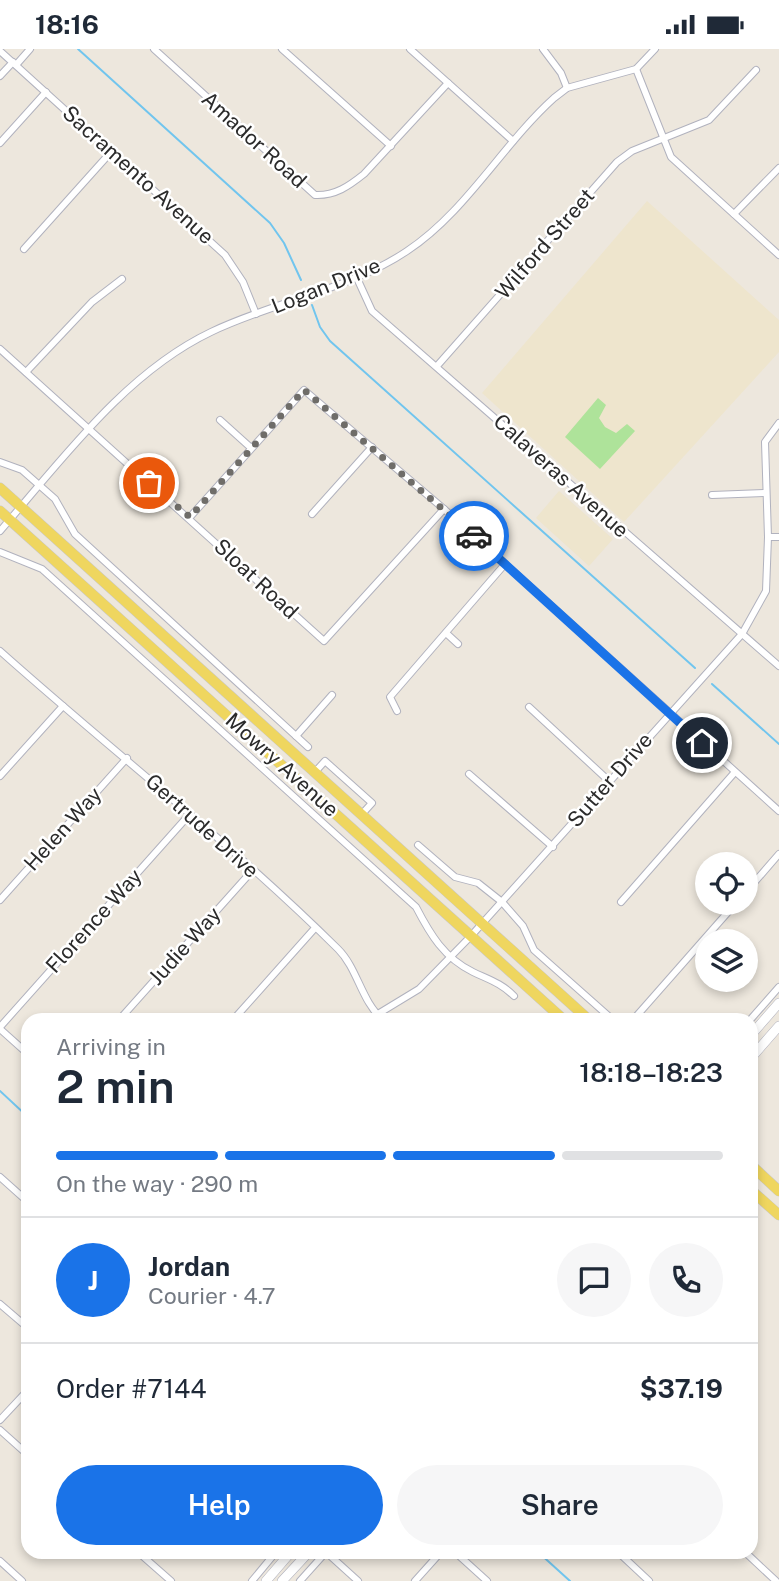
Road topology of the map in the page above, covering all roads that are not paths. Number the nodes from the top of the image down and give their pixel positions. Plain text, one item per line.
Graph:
1 (30, 49) edge
2 (154, 49) edge
3 (282, 49) edge
4 (410, 49) edge
5 (543, 49) edge
6 (655, 49) edge
7 (0, 51) edge
8 (14, 64) junction
9 (636, 69) junction
10 (756, 70) dead end
11 (0, 76) edge
12 (449, 83) junction
13 (567, 88) junction
14 (46, 92) junction
15 (664, 137) junction
16 (513, 141) junction
17 (0, 143) edge
18 (391, 146) junction
19 (111, 152) junction
20 (779, 168) edge
21 (734, 214) junction
22 (24, 249) dead end
23 (779, 255) edge
24 (356, 276) junction
25 (122, 279) dead end
26 (256, 314) junction
27 (0, 349) edge
28 (437, 366) junction
29 (26, 372) junction
30 (220, 420) dead end
31 (779, 422) edge
32 (89, 431) junction
33 (250, 447) junction
34 (372, 447) junction
35 (0, 463) edge
36 (40, 486) junction
37 (0, 488) edge
38 (764, 493) junction
39 (712, 495) dead end
40 (21, 507) junction
41 (444, 509) junction
42 (0, 511) edge
43 (312, 514) dead end
44 (190, 517) junction
45 (10, 520) junction
46 (0, 531) edge
47 (768, 537) junction
48 (779, 537) edge
49 (0, 552) edge
50 (505, 564) junction
51 (446, 633) junction
52 (741, 634) junction
53 (458, 644) dead end
54 (0, 652) edge
55 (779, 666) edge
56 (331, 695) dead end
57 (63, 706) junction
58 (529, 708) dead end
59 (397, 711) dead end
60 (669, 713) junction
61 (296, 736) junction
62 (308, 747) dead end
63 (127, 758) junction
64 (735, 772) junction
65 (469, 774) dead end
66 (0, 776) edge
67 (609, 781) junction
68 (779, 811) edge
69 (189, 815) junction
70 (418, 845) dead end
71 (553, 846) junction
72 (779, 854) edge
73 (252, 871) junction
74 (758, 878) edge
75 (0, 900) edge
76 (502, 902) junction
77 (621, 902) dead end
78 (725, 915) edge
79 (483, 923) junction
80 (315, 928) junction
81 (471, 936) junction
82 (449, 956) junction
83 (779, 987) edge
84 (514, 996) dead end
85 (779, 1003) edge
86 (125, 1013) edge
87 (239, 1013) edge
88 (377, 1013) edge
89 (387, 1013) edge
90 (556, 1013) edge
91 (581, 1013) edge
92 (605, 1013) edge
93 (639, 1013) edge
94 (756, 1013) edge
95 (779, 1026) edge
96 (758, 1027) edge
97 (0, 1028) edge
98 (21, 1048) edge
99 (758, 1050) edge
100 (758, 1172) edge
101 (0, 1177) edge
102 (779, 1191) edge
103 (21, 1196) edge
104 (758, 1196) edge
105 (779, 1215) edge
106 (0, 1304) edge
107 (21, 1322) edge
108 (21, 1398) edge
109 (0, 1420) edge
110 (0, 1430) edge
111 (21, 1449) edge
112 (146, 1559) edge
113 (270, 1559) edge
114 (285, 1559) edge
115 (302, 1559) edge
116 (320, 1559) edge
117 (334, 1559) edge
118 (435, 1559) edge
119 (463, 1559) edge
120 (625, 1559) edge
121 (752, 1559) edge
122 (0, 1561) edge
123 (22, 1581) edge
124 (171, 1581) edge
125 (252, 1581) edge
126 (266, 1581) edge
127 (282, 1581) edge
128 (300, 1581) edge
129 (358, 1581) edge
130 (415, 1581) edge
131 (487, 1581) edge
132 (649, 1581) edge
133 (776, 1581) edge

1 - 8 street
2 - 18 street, Amador Road
3 - 18 street
4 - 12 street
5 - 13 street
6 - 9 street
7 - 8 street, Sacramento Avenue
8 - 11 street
8 - 14 street, Sacramento Avenue
9 - 13 street, Logan Drive
9 - 15 street
10 - 15 street, Wilford Street
12 - 16 street
12 - 18 street, Amador Road
13 - 16 street, Logan Drive
14 - 17 street
14 - 19 street, Sacramento Avenue
15 - 21 street
15 - 28 street, Wilford Street
16 - 24 street, Logan Drive
19 - 22 street
19 - 26 street, Sacramento Avenue
20 - 21 street
21 - 23 street
24 - 26 street, Logan Drive
24 - 28 street, Calaveras Avenue
25 - 29 street
26 - 32 street, Logan Drive
27 - 29 street, Sloat Road
28 - 52 street, Calaveras Avenue
29 - 32 street, Sloat Road
30 - 33 street
31 - 38 street, Sutter Drive
32 - 36 street, Logan Drive
32 - 44 street, Sloat Road
33 - 34 street
33 - 44 street
34 - 41 street
34 - 43 street
35 - 36 street, Mowry Avenue
36 - 40 street, Logan Drive
36 - 61 street, Mowry Avenue
37 - 40 main road, Mowry Avenue
38 - 39 street
38 - 47 street, Sutter Drive
40 - 45 street, Logan Drive
40 - 79 main road, Mowry Avenue
41 - 44 street, Sloat Road
41 - 50 street
42 - 45 main road, Mowry Avenue
45 - 46 street, Logan Drive
45 - 81 main road, Mowry Avenue
47 - 48 street
47 - 52 street, Sutter Drive
49 - 82 street, Mowry Avenue
50 - 51 street
50 - 60 street
51 - 53 street
51 - 59 street
52 - 55 street, Calaveras Avenue
52 - 60 street, Sutter Drive
54 - 57 street, Gertrude Drive
56 - 61 street
57 - 63 street, Gertrude Drive
57 - 66 street
58 - 67 street
60 - 64 street
60 - 67 street, Sutter Drive
61 - 62 street, Mowry Avenue
63 - 69 street, Gertrude Drive
63 - 75 street, Helen Way
64 - 68 street
64 - 77 street
65 - 71 street
67 - 71 street, Sutter Drive
69 - 73 street, Gertrude Drive
69 - 97 street, Florence Way
70 - 76 street
71 - 76 street, Sutter Drive
72 - 74 street
73 - 80 street, Gertrude Drive
73 - 86 street, Judie Way
76 - 79 street, Sutter Drive
76 - 92 street
78 - 93 street
79 - 81 street, Sutter Drive
79 - 91 main road, Mowry Avenue
80 - 87 street
80 - 88 street, Gertrude Drive
81 - 82 street, Sutter Drive
81 - 90 main road, Mowry Avenue
82 - 84 street, Mowry Avenue
82 - 89 street, Sutter Drive
83 - 94 street
85 - 96 main road
95 - 99 main road
97 - 98 street
100 - 102 main road
101 - 103 street
104 - 105 main road
106 - 107 street
108 - 109 street
110 - 111 street
112 - 124 street
113 - 125 street
114 - 126 main road
115 - 127 main road
116 - 128 street
117 - 129 street
118 - 130 street
119 - 131 street
120 - 132 street
121 - 133 street
122 - 123 street

